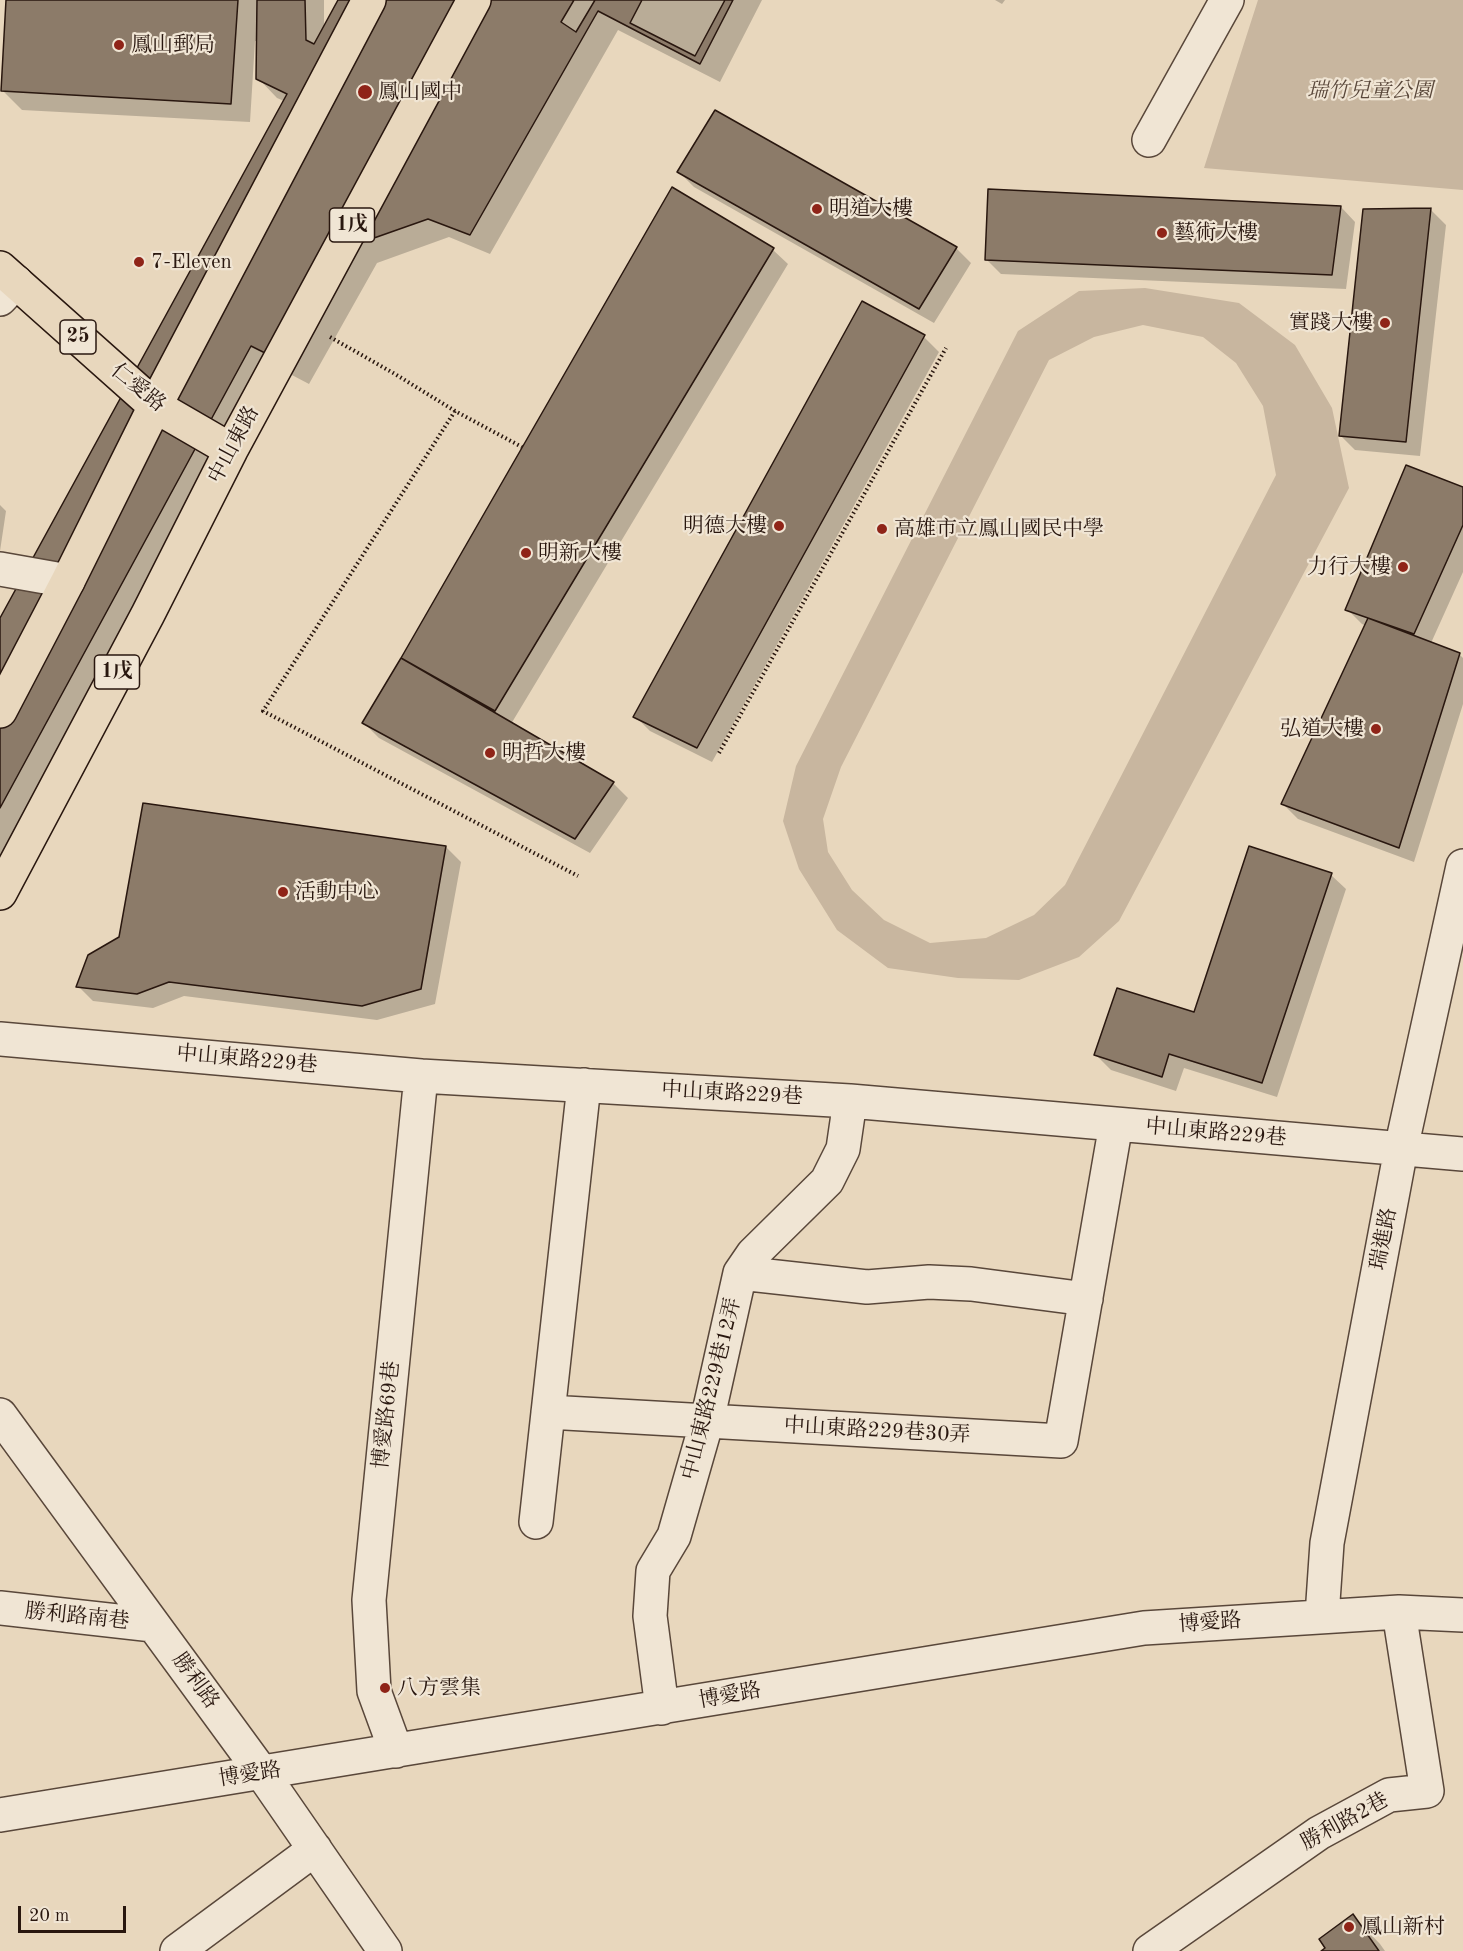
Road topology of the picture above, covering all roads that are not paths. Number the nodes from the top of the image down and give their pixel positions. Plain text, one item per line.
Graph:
1 (369, 0) edge
2 (474, 0) edge
3 (1227, 0) edge
4 (1149, 140) dead end
5 (5, 283) edge
6 (155, 406) junction
7 (231, 450) junction
8 (0, 569) edge
9 (68, 581) junction
10 (0, 711) edge
11 (1463, 866) edge
12 (0, 893) edge
13 (0, 1039) edge
14 (421, 1076) junction
15 (584, 1085) junction
16 (850, 1101) junction
17 (1116, 1124) junction
18 (1401, 1149) junction
19 (1463, 1154) edge
20 (740, 1273) junction
21 (1086, 1299) junction
22 (548, 1412) junction
23 (0, 1415) edge
24 (707, 1421) junction
25 (536, 1522) dead end
26 (0, 1608) edge
27 (1399, 1612) junction
28 (1463, 1615) edge
29 (1322, 1616) junction
30 (153, 1625) junction
31 (662, 1708) junction
32 (396, 1751) junction
33 (262, 1773) junction
34 (0, 1815) edge
35 (315, 1849) junction
36 (177, 1951) edge
37 (385, 1951) edge
38 (1150, 1951) edge

1 - 6 main road
2 - 7 main road, 中山東路 / 1戊
3 - 4 street
5 - 6 main road, 仁愛路 / 25
6 - 7 main road, 仁愛路 / 25
6 - 9 main road
7 - 12 main road, 中山東路 / 1戊
8 - 9 street
9 - 10 main road
11 - 18 street, 瑞進路
13 - 14 street, 中山東路229巷
14 - 15 street, 中山東路229巷
14 - 32 street, 博愛路69巷
15 - 16 street, 中山東路229巷
15 - 22 street
16 - 17 street, 中山東路229巷
16 - 20 street, 中山東路229巷12弄
17 - 18 street, 中山東路229巷
17 - 21 street, 中山東路229巷30弄
18 - 19 street, 中山東路229巷
18 - 29 street, 瑞進路
20 - 21 street
20 - 24 street, 中山東路229巷12弄
21 - 24 street, 中山東路229巷30弄
22 - 24 street, 中山東路229巷30弄
22 - 25 street
23 - 30 street, 勝利路
24 - 31 street, 中山東路229巷12弄
26 - 30 street, 勝利路南巷
27 - 28 street, 博愛路
27 - 29 street, 博愛路
27 - 38 street, 勝利路2巷
29 - 31 street, 博愛路
30 - 33 street, 勝利路
31 - 32 street, 博愛路
32 - 33 street, 博愛路
33 - 34 street, 博愛路
33 - 35 street, 勝利路
35 - 36 street
35 - 37 street, 勝利路

